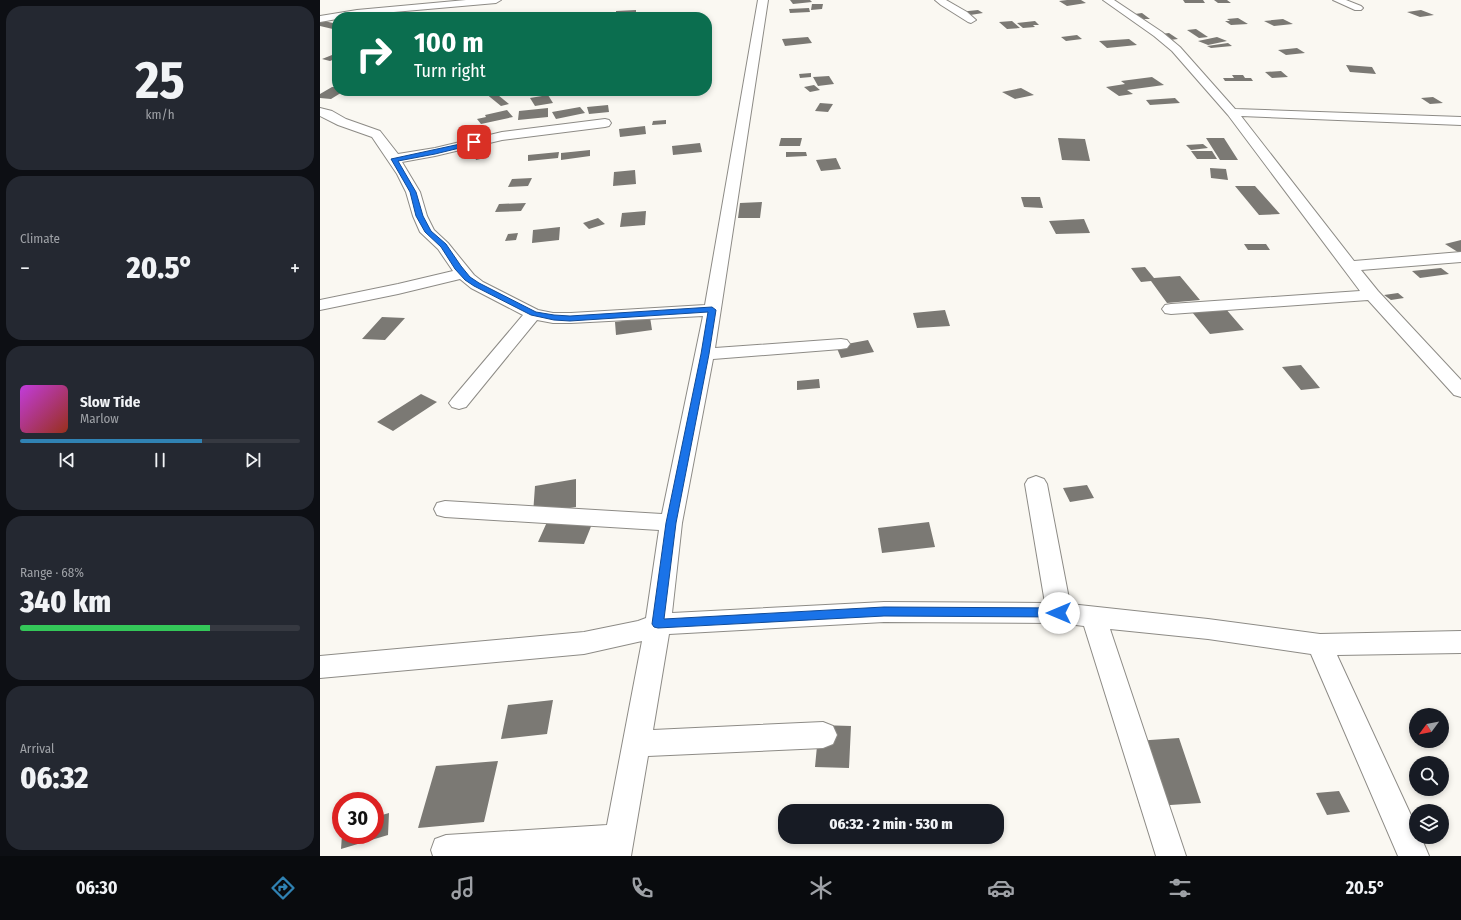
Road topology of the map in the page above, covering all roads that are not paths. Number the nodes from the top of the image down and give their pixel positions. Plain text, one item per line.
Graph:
1 (496, 0) edge
2 (763, 0) edge
3 (940, 0) edge
4 (1108, 0) edge
5 (1338, 0) edge
6 (462, 2) edge
7 (1358, 8) dead end
8 (369, 12) edge
9 (332, 16) edge
10 (322, 17) edge
11 (971, 20) dead end
12 (320, 112) edge
13 (1232, 112) junction
14 (1461, 121) edge
15 (605, 123) dead end
16 (394, 159) junction
17 (1461, 257) edge
18 (1351, 266) junction
19 (463, 273) junction
20 (1372, 295) junction
21 (320, 305) edge
22 (1171, 309) dead end
23 (712, 310) junction
24 (533, 314) junction
25 (841, 344) dead end
26 (705, 354) junction
27 (1461, 391) edge
28 (459, 403) dead end
29 (1036, 484) dead end
30 (445, 509) dead end
31 (671, 523) junction
32 (1059, 613) junction
33 (1094, 617) junction
34 (658, 624) junction
35 (1461, 642) edge
36 (1320, 645) junction
37 (320, 666) edge
38 (823, 734) dead end
39 (637, 744) junction
40 (617, 847) edge
41 (446, 850) dead end
42 (1171, 856) edge
43 (1414, 856) edge

1 - 6 street
2 - 23 street
3 - 11 street
4 - 13 street
5 - 7 street
6 - 8 street
9 - 10 street
12 - 16 street
13 - 14 street
13 - 18 street
15 - 16 street
16 - 19 street
17 - 18 street
18 - 20 street
19 - 21 street
19 - 24 street
20 - 22 street
20 - 27 street
23 - 24 street
23 - 26 street
24 - 28 street
25 - 26 street
26 - 31 street
29 - 32 street
30 - 31 street
31 - 34 street
32 - 33 street
32 - 34 street
33 - 36 street
33 - 42 street
34 - 37 street
34 - 39 street
35 - 36 street
36 - 43 street
38 - 39 street
39 - 40 street
40 - 41 street

